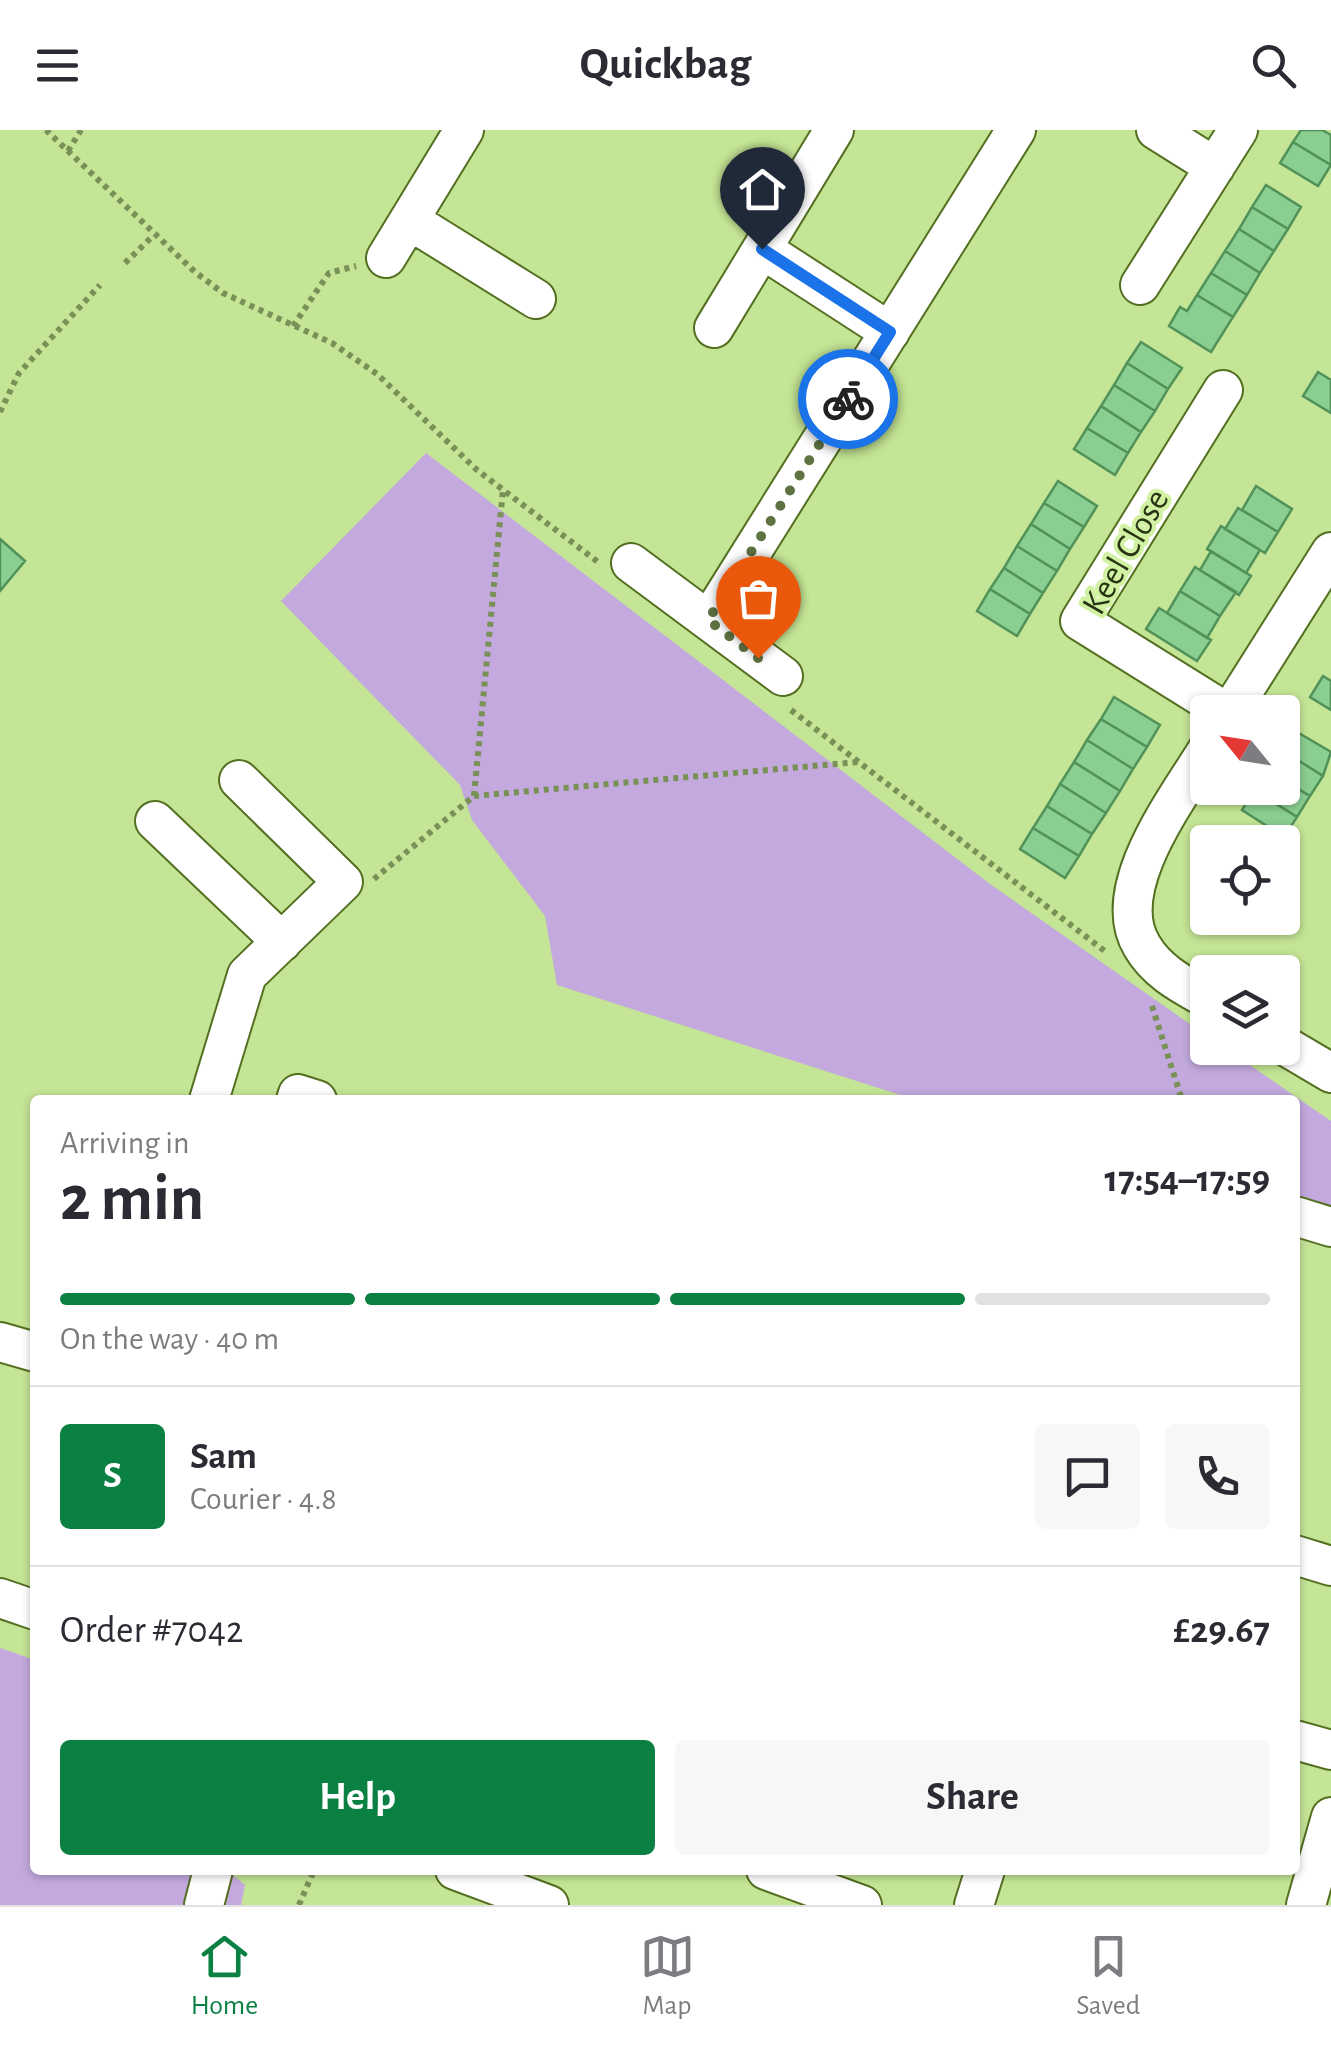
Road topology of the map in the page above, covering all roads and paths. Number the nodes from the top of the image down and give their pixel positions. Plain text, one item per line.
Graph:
1 (81, 130) edge
2 (464, 130) edge
3 (834, 130) edge
4 (1016, 130) edge
5 (1156, 130) edge
6 (1238, 130) edge
7 (68, 152) dead end
8 (1214, 167) junction
9 (409, 220) junction
10 (153, 236) dead end
11 (762, 249) junction
12 (386, 258) joint
13 (125, 263) dead end
14 (100, 285) dead end
15 (1140, 285) dead end
16 (536, 298) dead end
17 (293, 326) dead end
18 (714, 328) dead end
19 (890, 332) junction
20 (1224, 390) dead end
21 (0, 412) edge
22 (504, 488) dead end
23 (1331, 552) edge
24 (631, 563) dead end
25 (708, 620) junction
26 (782, 676) dead end
27 (1200, 695) edge
28 (1239, 695) edge
29 (859, 762) dead end
30 (1190, 779) edge
31 (240, 780) dead end
32 (474, 796) junction
33 (155, 821) dead end
34 (344, 882) junction
35 (282, 942) junction
36 (1165, 974) junction
37 (1190, 989) edge
38 (1300, 1055) edge
39 (1331, 1073) edge
40 (211, 1095) edge
41 (1180, 1095) edge
42 (1300, 1218) edge
43 (1331, 1228) edge
44 (0, 1342) edge
45 (30, 1351) edge
46 (1300, 1557) edge
47 (1331, 1566) edge
48 (0, 1598) edge
49 (30, 1608) edge
50 (1300, 1741) edge
51 (1331, 1750) edge
52 (1331, 1817) edge
53 (212, 1875) edge
54 (312, 1875) edge
55 (468, 1875) edge
56 (780, 1875) edge
57 (984, 1875) edge
58 (204, 1905) edge
59 (299, 1905) edge
60 (549, 1905) edge
61 (862, 1905) edge
62 (974, 1905) edge
63 (1306, 1905) edge

1 - 7 path
2 - 9 street
3 - 11 street
4 - 19 street
5 - 8 street
6 - 8 street
8 - 15 street
9 - 12 street
9 - 16 street
10 - 13 path
11 - 18 street
11 - 19 street
12 - 17 path
14 - 21 path
19 - 25 street
20 - 27 street, Keel Close
22 - 32 path
23 - 28 street
24 - 25 street
25 - 26 street
29 - 32 path
30 - 36 street
31 - 34 street
32 - 34 path
33 - 35 street
34 - 35 street
35 - 40 street
36 - 37 street
36 - 41 path
38 - 39 street
42 - 43 street
44 - 45 street
46 - 47 street
48 - 49 street
50 - 51 street
52 - 63 street
53 - 58 street
54 - 59 path
55 - 60 street
56 - 61 street
57 - 62 street

